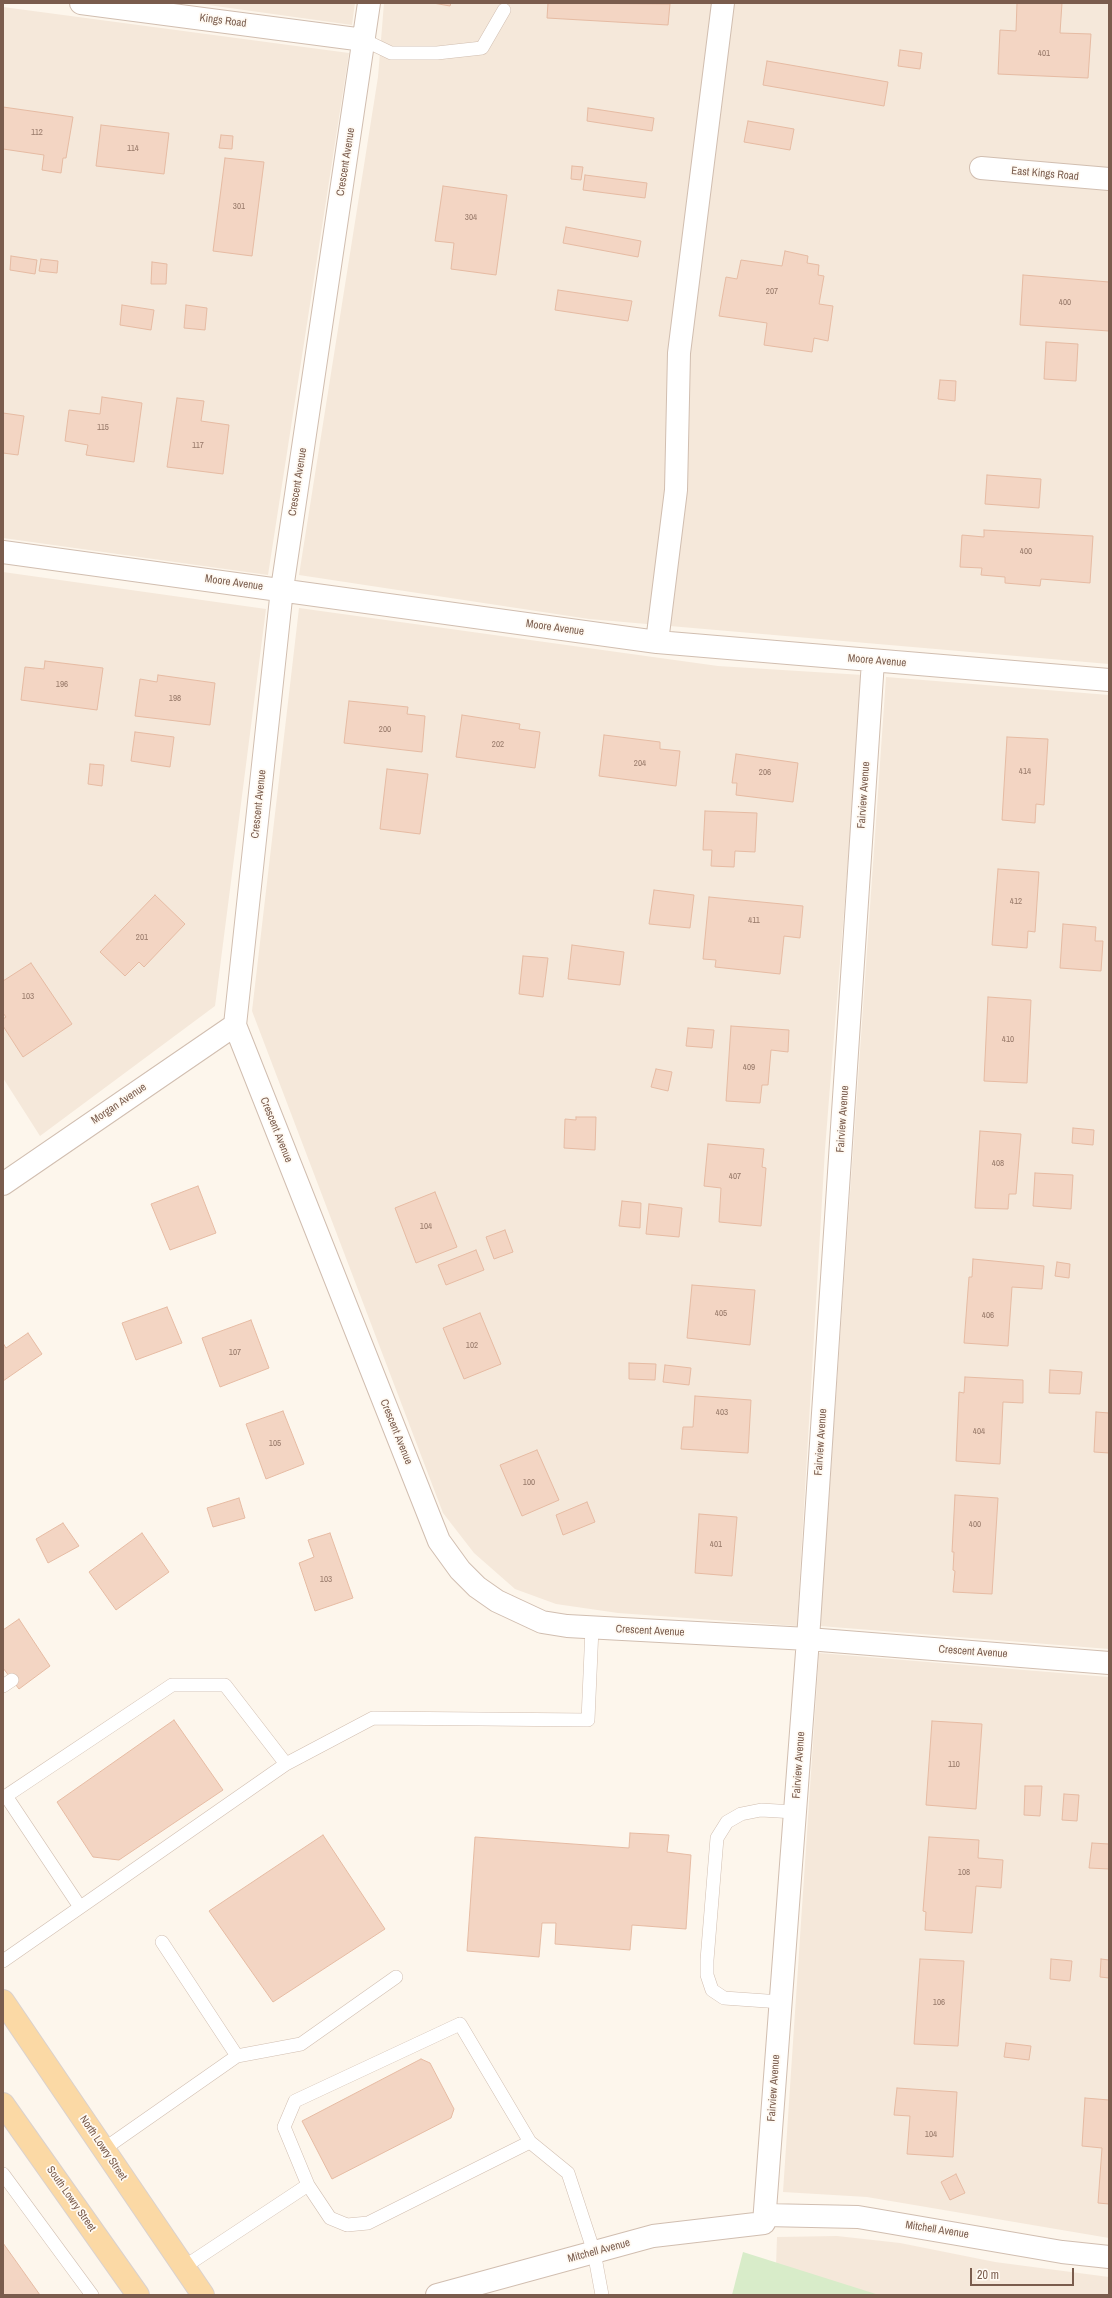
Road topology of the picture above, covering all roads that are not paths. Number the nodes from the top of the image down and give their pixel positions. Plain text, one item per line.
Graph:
1 (81, 3) edge
2 (369, 3) edge
3 (723, 3) edge
4 (504, 10) dead end
5 (364, 40) junction
6 (981, 168) dead end
7 (1109, 180) edge
8 (3, 552) edge
9 (282, 589) junction
10 (657, 642) junction
11 (873, 661) junction
12 (1109, 680) edge
13 (235, 1025) junction
14 (3, 1184) edge
15 (592, 1628) junction
16 (808, 1640) junction
17 (1109, 1663) edge
18 (286, 1764) junction
19 (5, 1797) edge
20 (795, 1812) junction
21 (80, 1907) junction
22 (162, 1942) dead end
23 (3, 1961) edge
24 (396, 1977) dead end
25 (3, 2001) edge
26 (781, 2002) junction
27 (237, 2056) junction
28 (3, 2104) edge
29 (530, 2142) junction
30 (104, 2149) junction
31 (3, 2174) edge
32 (308, 2185) junction
33 (764, 2219) junction
34 (594, 2252) junction
35 (1109, 2257) edge
36 (184, 2267) junction
37 (92, 2295) edge
38 (138, 2295) edge
39 (203, 2295) edge
40 (438, 2295) edge
41 (602, 2295) edge

1 - 5 street, Kings Road
2 - 5 street, Crescent Avenue
3 - 10 street
4 - 5 lane
5 - 9 street, Crescent Avenue
6 - 7 street, East Kings Road
8 - 9 street, Moore Avenue
9 - 10 street, Moore Avenue
9 - 13 street, Crescent Avenue
10 - 11 street, Moore Avenue
11 - 12 street, Moore Avenue
11 - 16 street, Fairview Avenue
13 - 14 street, Morgan Avenue
13 - 15 street, Crescent Avenue
15 - 16 street, Crescent Avenue
15 - 18 lane
16 - 17 street, Crescent Avenue
16 - 20 street, Fairview Avenue
18 - 19 lane
18 - 21 lane
19 - 21 lane
20 - 26 street, Fairview Avenue
20 - 26 lane
21 - 23 lane
22 - 27 lane
24 - 27 lane
25 - 30 main road, North Lowry Street
26 - 33 street, Fairview Avenue
27 - 30 lane
28 - 38 main road, South Lowry Street
29 - 32 lane
29 - 32 lane
29 - 34 lane
30 - 36 main road, North Lowry Street
31 - 37 lane
32 - 36 lane
33 - 34 street, Mitchell Avenue
33 - 35 street, Mitchell Avenue
34 - 40 street, Mitchell Avenue
34 - 41 lane
36 - 39 main road, North Lowry Street

